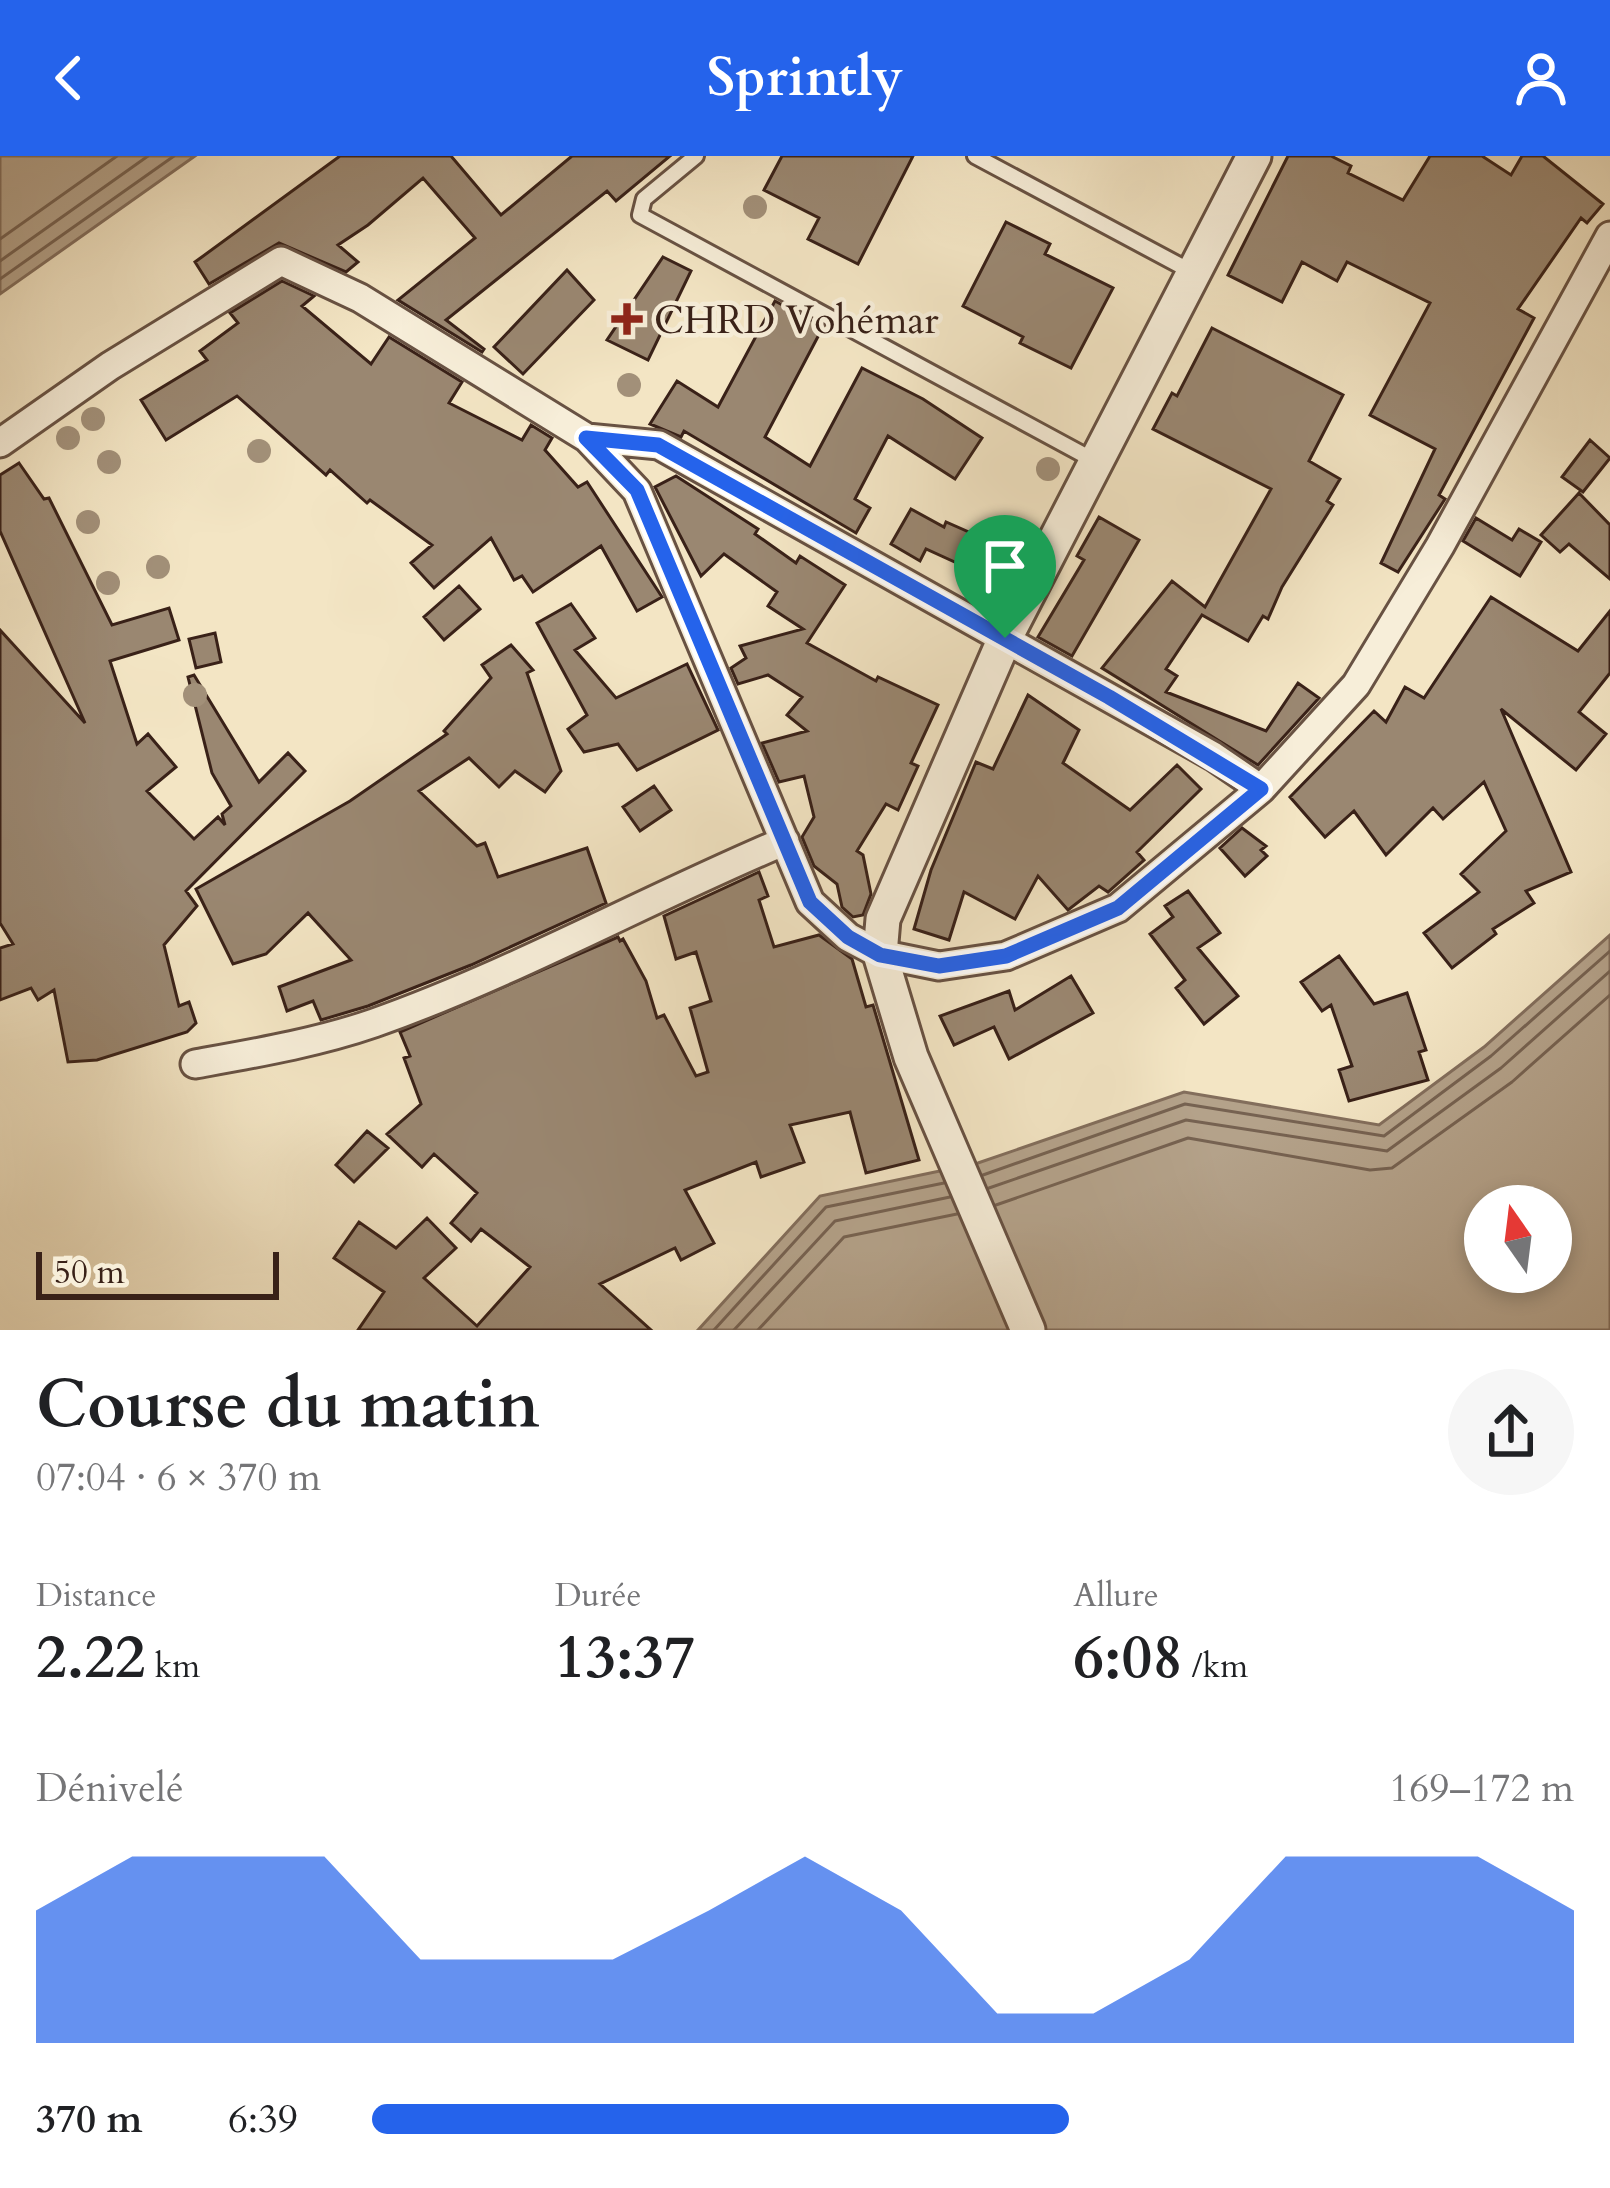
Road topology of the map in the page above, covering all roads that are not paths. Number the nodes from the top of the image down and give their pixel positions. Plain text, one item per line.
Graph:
1 (696, 156) edge
2 (975, 156) edge
3 (1254, 156) edge
4 (1610, 236) edge
5 (1194, 273) junction
6 (586, 438) junction
7 (0, 443) edge
8 (1096, 462) junction
9 (1005, 638) junction
10 (1261, 789) junction
11 (784, 841) junction
12 (880, 955) junction
13 (196, 1064) dead end
14 (1028, 1330) edge

1 - 8 lane
2 - 5 lane
3 - 5 street
4 - 10 street
5 - 8 street
6 - 7 street
6 - 9 street
6 - 11 street
8 - 9 street
9 - 10 street
9 - 12 street
10 - 12 street
11 - 12 street
11 - 13 street
12 - 14 street

